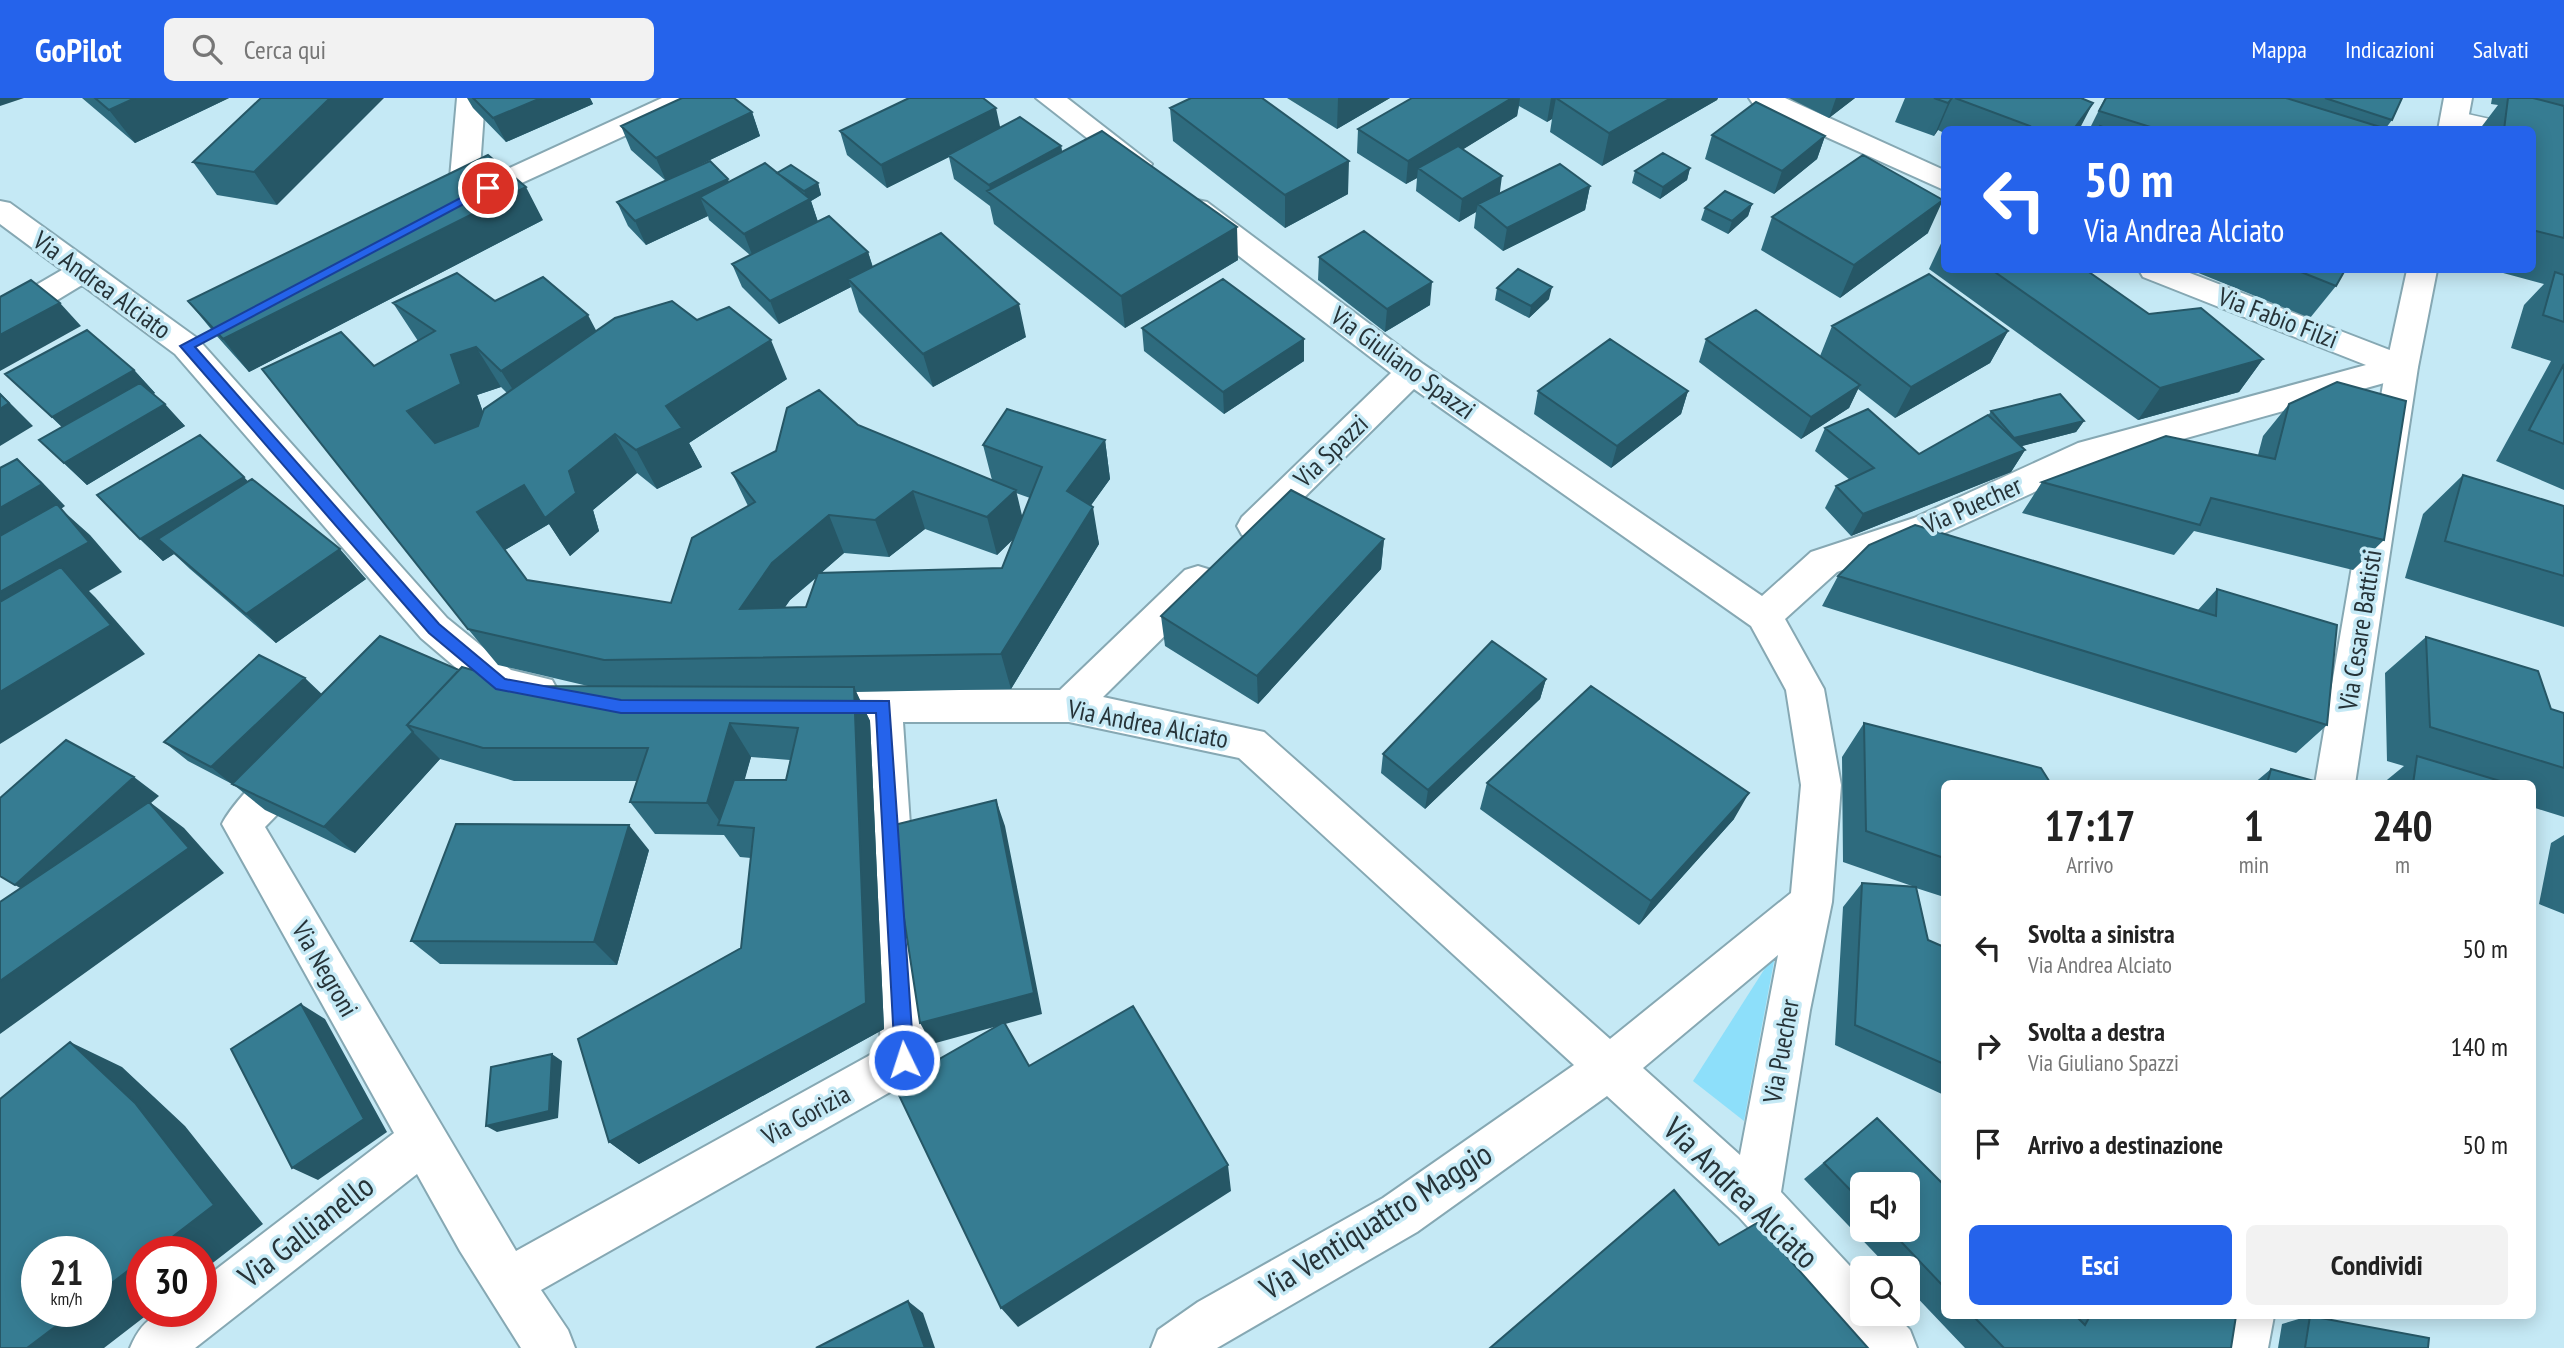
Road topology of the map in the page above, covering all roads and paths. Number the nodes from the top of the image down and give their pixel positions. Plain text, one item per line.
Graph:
1 (471, 98) edge
2 (684, 98) edge
3 (1050, 98) edge
4 (1762, 98) edge
5 (2455, 115) edge
6 (2495, 126) edge
7 (1941, 180) edge
8 (0, 210) edge
9 (83, 271) junction
10 (2162, 273) edge
11 (2422, 273) edge
12 (0, 320) edge
13 (2402, 367) junction
14 (1412, 372) junction
15 (1764, 616) junction
16 (568, 696) edge
17 (773, 706) edge
18 (883, 706) junction
19 (1069, 706) junction
20 (318, 746) edge
21 (2336, 780) edge
22 (1811, 902) junction
23 (1613, 1071) junction
24 (423, 1140) junction
25 (1756, 1200) junction
26 (508, 1282) junction
27 (2248, 1319) edge
28 (155, 1348) edge
29 (550, 1348) edge
30 (1176, 1348) edge
31 (1892, 1348) edge
32 (2243, 1348) edge

1 - 2 street
3 - 14 street, Via Giuliano Spazzi
4 - 7 street
5 - 6 lane
8 - 9 street, Via Andrea Alciato
9 - 12 street
9 - 16 street, Via Andrea Alciato
10 - 13 street, Via Fabio Filzi
11 - 13 street, Via Cesare Battisti
13 - 15 street, Via Puecher
13 - 21 street, Via Cesare Battisti
14 - 15 street, Via Giuliano Spazzi
14 - 19 street, Via Spazzi
15 - 22 street, Via Puecher
17 - 18 street, Via Andrea Alciato
18 - 19 street, Via Andrea Alciato
18 - 26 street, Via Gorizia
19 - 23 street, Via Andrea Alciato
20 - 24 street, Via Negroni
22 - 23 street
22 - 25 street, Via Puecher
23 - 25 street, Via Andrea Alciato
23 - 30 street, Via Ventiquattro Maggio
24 - 26 street, Via Negroni
24 - 28 street, Via Gallianello
25 - 31 street, Via Andrea Alciato
26 - 29 street, Via Negroni
27 - 32 street

